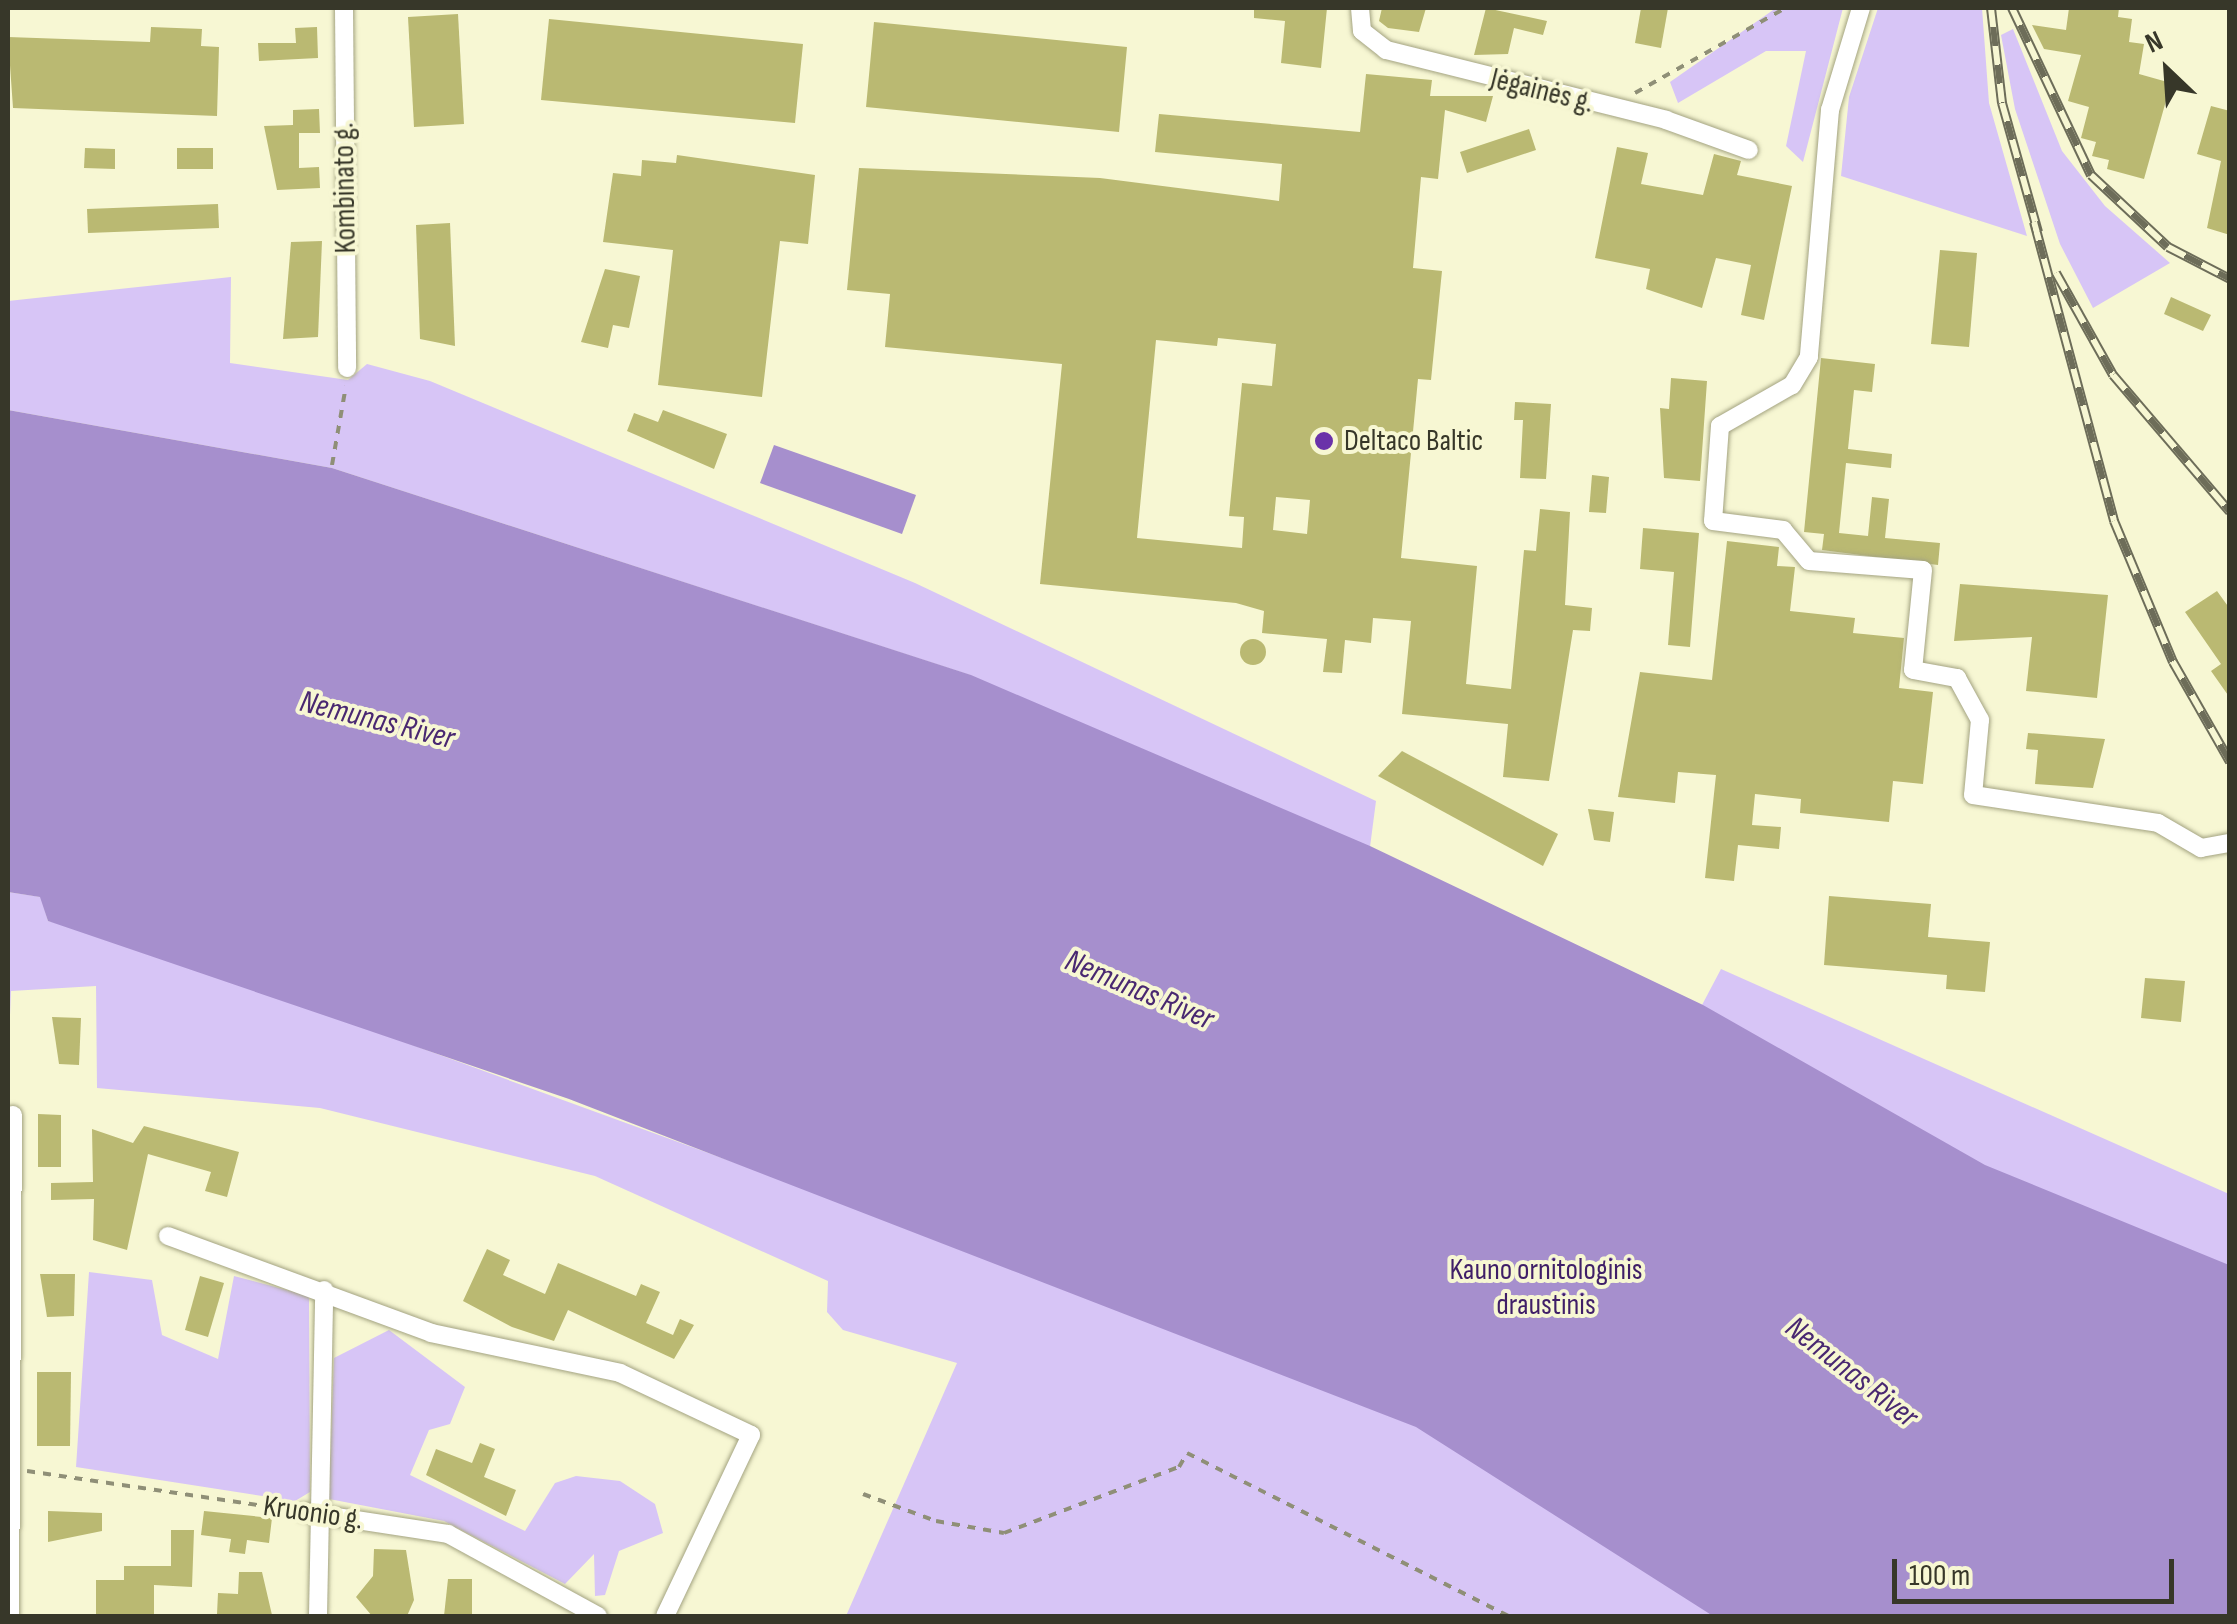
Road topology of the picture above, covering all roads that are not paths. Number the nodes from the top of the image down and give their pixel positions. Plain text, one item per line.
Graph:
1 (344, 8) edge
2 (1360, 8) edge
3 (1860, 8) edge
4 (1749, 150) dead end
5 (348, 368) road end
6 (2230, 843) edge
7 (12, 1115) dead end
8 (168, 1236) dead end
9 (324, 1290) junction
10 (9, 1459) edge
11 (312, 1513) junction
12 (10, 1616) edge
13 (318, 1616) edge
14 (598, 1616) edge
15 (665, 1616) edge

1 - 5 street, Kombinato g.
2 - 4 street, Jėgainės g.
3 - 6 street
7 - 10 street
8 - 9 street
9 - 11 street
9 - 15 street
10 - 12 street
11 - 13 street
11 - 14 street, Kruonio g.

